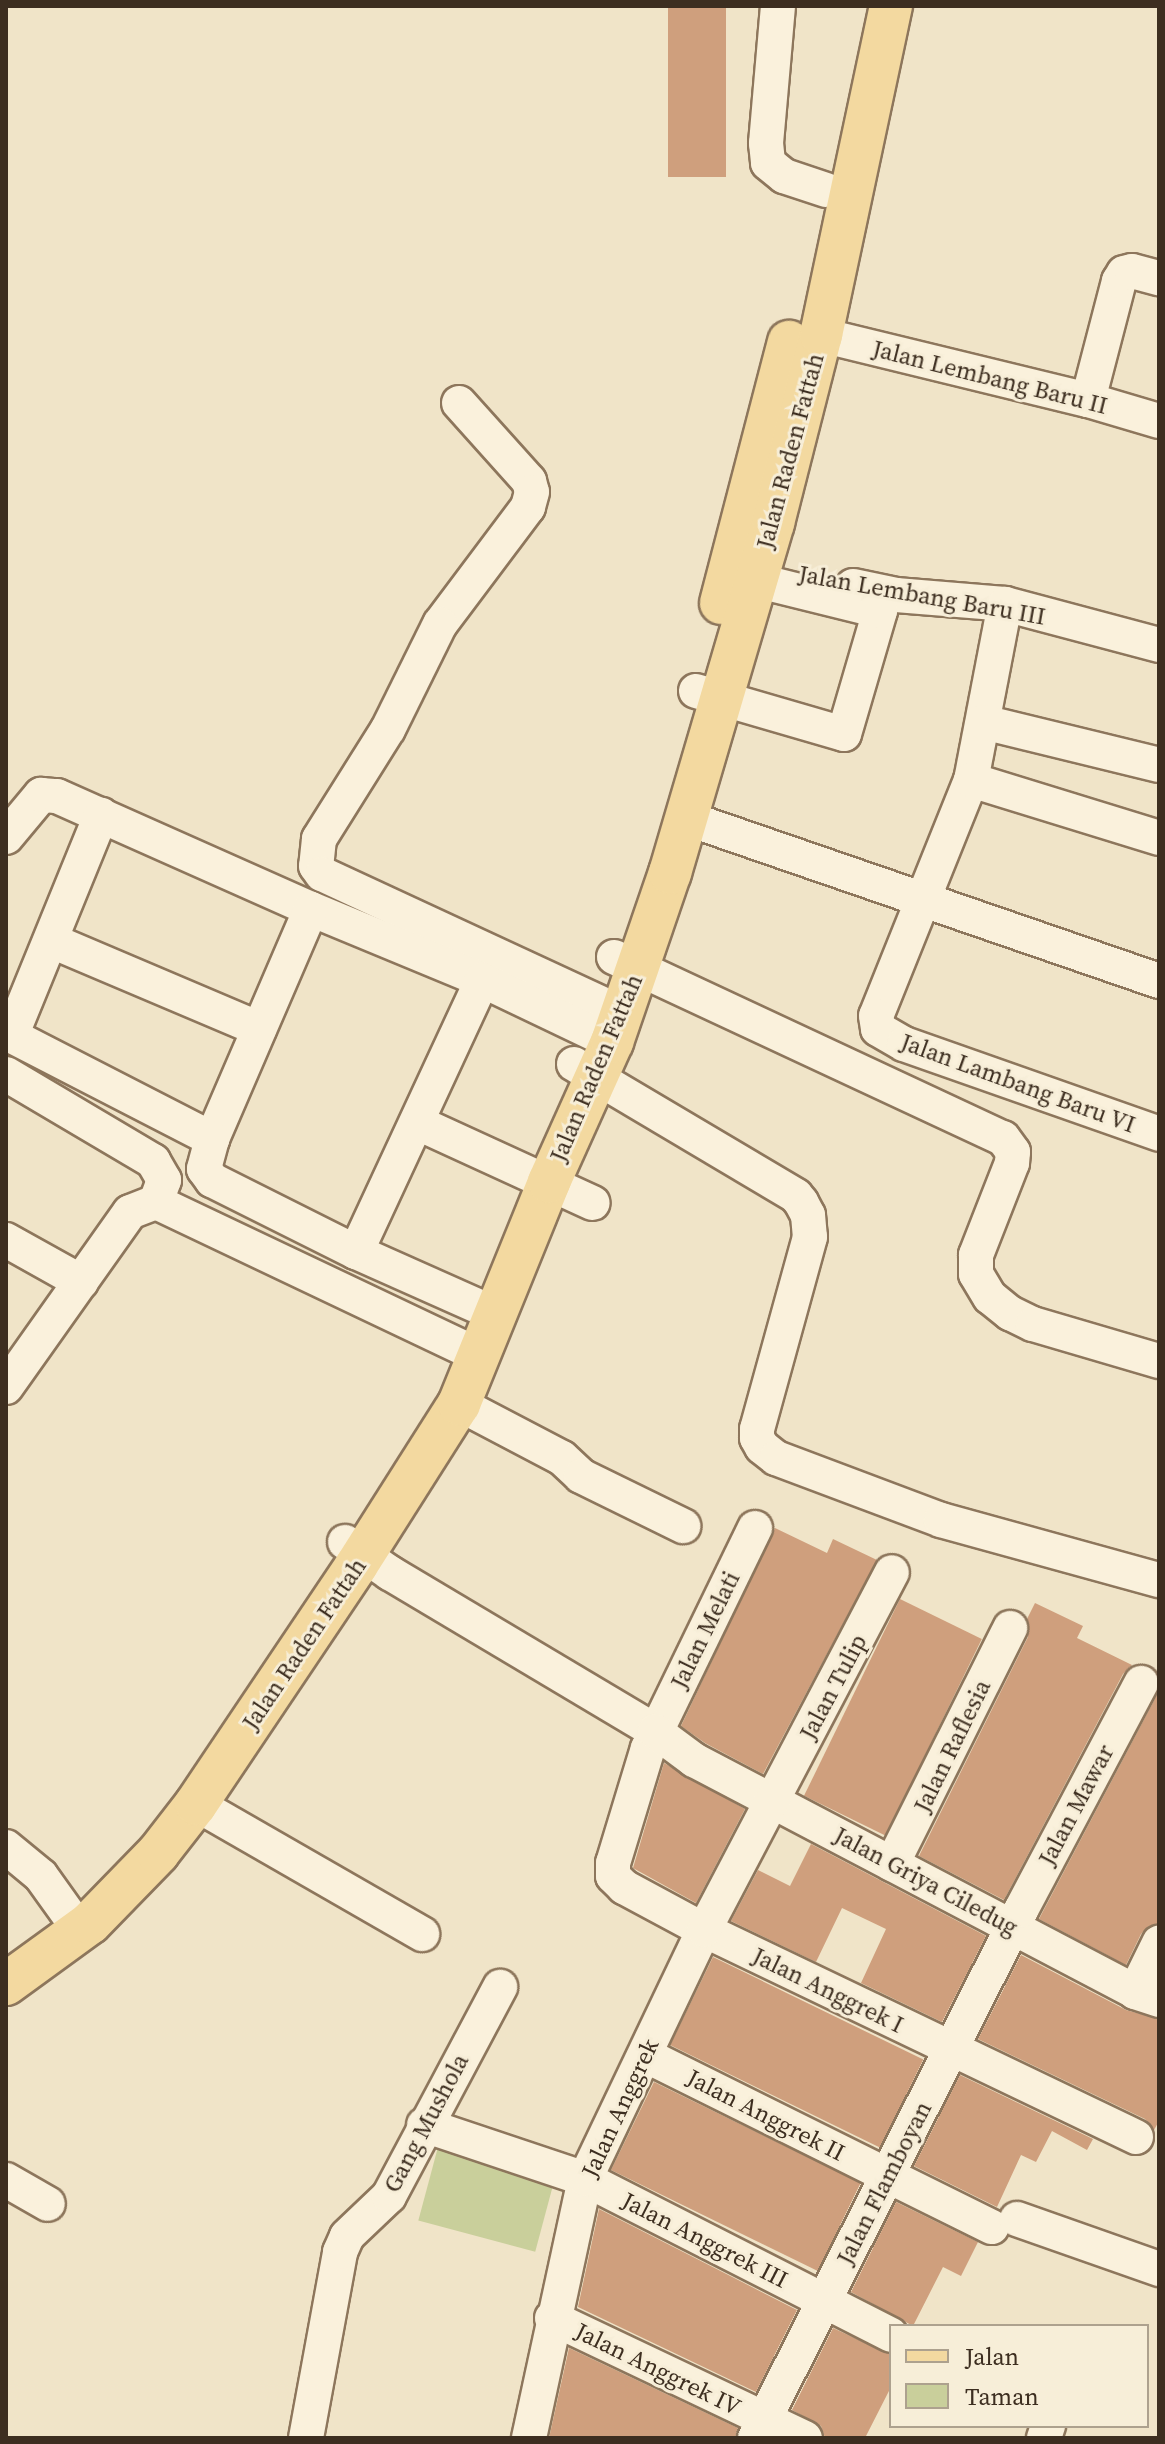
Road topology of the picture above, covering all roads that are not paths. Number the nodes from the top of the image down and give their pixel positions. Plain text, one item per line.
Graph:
1 (778, 6) edge
2 (868, 6) edge
3 (891, 6) edge
4 (826, 190) junction
5 (1157, 269) edge
6 (821, 335) junction
7 (1088, 400) junction
8 (459, 403) dead end
9 (1159, 421) edge
10 (744, 570) junction
11 (1005, 604) junction
12 (1159, 645) edge
13 (709, 694) junction
14 (983, 722) junction
15 (1159, 765) edge
16 (971, 780) junction
17 (101, 815) junction
18 (686, 818) junction
19 (6, 837) edge
20 (1159, 838) edge
21 (924, 898) junction
22 (311, 909) junction
23 (52, 941) junction
24 (626, 962) junction
25 (482, 980) junction
26 (1159, 981) edge
27 (259, 1029) junction
28 (8, 1035) edge
29 (594, 1043) junction
30 (6, 1074) edge
31 (418, 1123) junction
32 (1159, 1134) edge
33 (212, 1139) junction
34 (538, 1176) junction
35 (156, 1202) junction
36 (593, 1203) dead end
37 (6, 1240) edge
38 (356, 1252) junction
39 (81, 1282) junction
40 (475, 1305) junction
41 (468, 1350) junction
42 (1159, 1361) edge
43 (6, 1387) edge
44 (459, 1404) junction
45 (683, 1526) dead end
46 (755, 1528) dead end
47 (351, 1554) junction
48 (892, 1572) dead end
49 (1159, 1580) edge
50 (1010, 1628) dead end
51 (1141, 1683) dead end
52 (652, 1739) junction
53 (774, 1801) junction
54 (196, 1804) junction
55 (6, 1847) edge
56 (892, 1864) junction
57 (72, 1920) junction
58 (1013, 1927) junction
59 (704, 1930) junction
60 (422, 1934) dead end
61 (1159, 1943) edge
62 (6, 1953) edge
63 (6, 1984) edge
64 (500, 1987) dead end
65 (1147, 1996) edge
66 (952, 2049) junction
67 (645, 2055) junction
68 (424, 2125) junction
69 (1136, 2137) dead end
70 (886, 2177) junction
71 (585, 2179) junction
72 (6, 2180) edge
73 (48, 2204) dead end
74 (1159, 2269) edge
75 (824, 2302) junction
76 (552, 2318) junction
77 (889, 2334) edge
78 (760, 2429) edge
79 (306, 2438) edge
80 (529, 2438) edge
81 (805, 2438) edge

1 - 4 street
2 - 4 main road, Jalan Raden Fattah
3 - 6 main road, Jalan Raden Fattah
4 - 10 main road, Jalan Raden Fattah
5 - 7 street
6 - 7 street, Jalan Lembang Baru II
6 - 10 main road, Jalan Raden Fattah
7 - 9 street, Jalan Lembang Baru II
8 - 29 street
10 - 11 street, Jalan Lembang Baru III
10 - 13 main road, Jalan Raden Fattah
10 - 13 street
11 - 12 street, Jalan Lembang Baru III
11 - 14 street
13 - 18 main road, Jalan Raden Fattah
13 - 24 main road, Jalan Raden Fattah
14 - 15 street
14 - 16 street
16 - 20 street
16 - 21 street
17 - 19 street
17 - 22 street
17 - 23 street
18 - 21 street
18 - 24 main road, Jalan Raden Fattah
21 - 26 street
21 - 32 street, Jalan Lambang Baru VI
22 - 25 street
22 - 27 street
23 - 27 street
23 - 28 street
24 - 29 main road, Jalan Raden Fattah
24 - 42 street
25 - 29 street
25 - 31 street
27 - 33 street
28 - 33 street
29 - 34 main road, Jalan Raden Fattah
29 - 49 street
30 - 35 street
31 - 34 street
31 - 38 street
33 - 38 street
34 - 36 street
34 - 40 main road, Jalan Raden Fattah
34 - 41 main road, Jalan Raden Fattah
35 - 39 street
35 - 41 street
37 - 39 street
38 - 40 street
39 - 43 street
40 - 41 main road, Jalan Raden Fattah
41 - 44 main road, Jalan Raden Fattah
41 - 47 main road, Jalan Raden Fattah
44 - 45 street
44 - 47 main road, Jalan Raden Fattah
46 - 52 street, Jalan Melati
47 - 52 street, Jalan Griya Ciledug
47 - 54 main road, Jalan Raden Fattah
47 - 57 main road, Jalan Raden Fattah
48 - 53 street, Jalan Tulip
50 - 56 street, Jalan Raflesia
51 - 58 street, Jalan Mawar
52 - 53 street, Jalan Griya Ciledug
52 - 59 street
53 - 56 street, Jalan Griya Ciledug
53 - 59 street, Jalan Anggrek
54 - 57 main road, Jalan Raden Fattah
54 - 60 street
55 - 57 street
56 - 58 street, Jalan Griya Ciledug
57 - 62 main road, Jalan Raden Fattah
57 - 63 main road, Jalan Raden Fattah
58 - 65 street, Jalan Griya Ciledug
58 - 66 street, Jalan Flamboyan
59 - 66 street, Jalan Anggrek I
59 - 67 street, Jalan Anggrek
61 - 65 street
64 - 68 street, Gang Mushola
66 - 69 street, Jalan Anggrek I
66 - 70 street, Jalan Flamboyan
67 - 70 street, Jalan Anggrek II
67 - 71 street, Jalan Anggrek
68 - 71 street
68 - 79 street, Gang Mushola
70 - 74 street, Jalan Anggrek II
70 - 75 street, Jalan Flamboyan
71 - 75 street, Jalan Anggrek III
71 - 76 street, Jalan Anggrek
72 - 73 street
75 - 77 street, Jalan Anggrek III
75 - 78 street, Jalan Flamboyan
76 - 78 street, Jalan Anggrek IV
76 - 80 street, Jalan Anggrek
78 - 81 street, Jalan Anggrek IV

